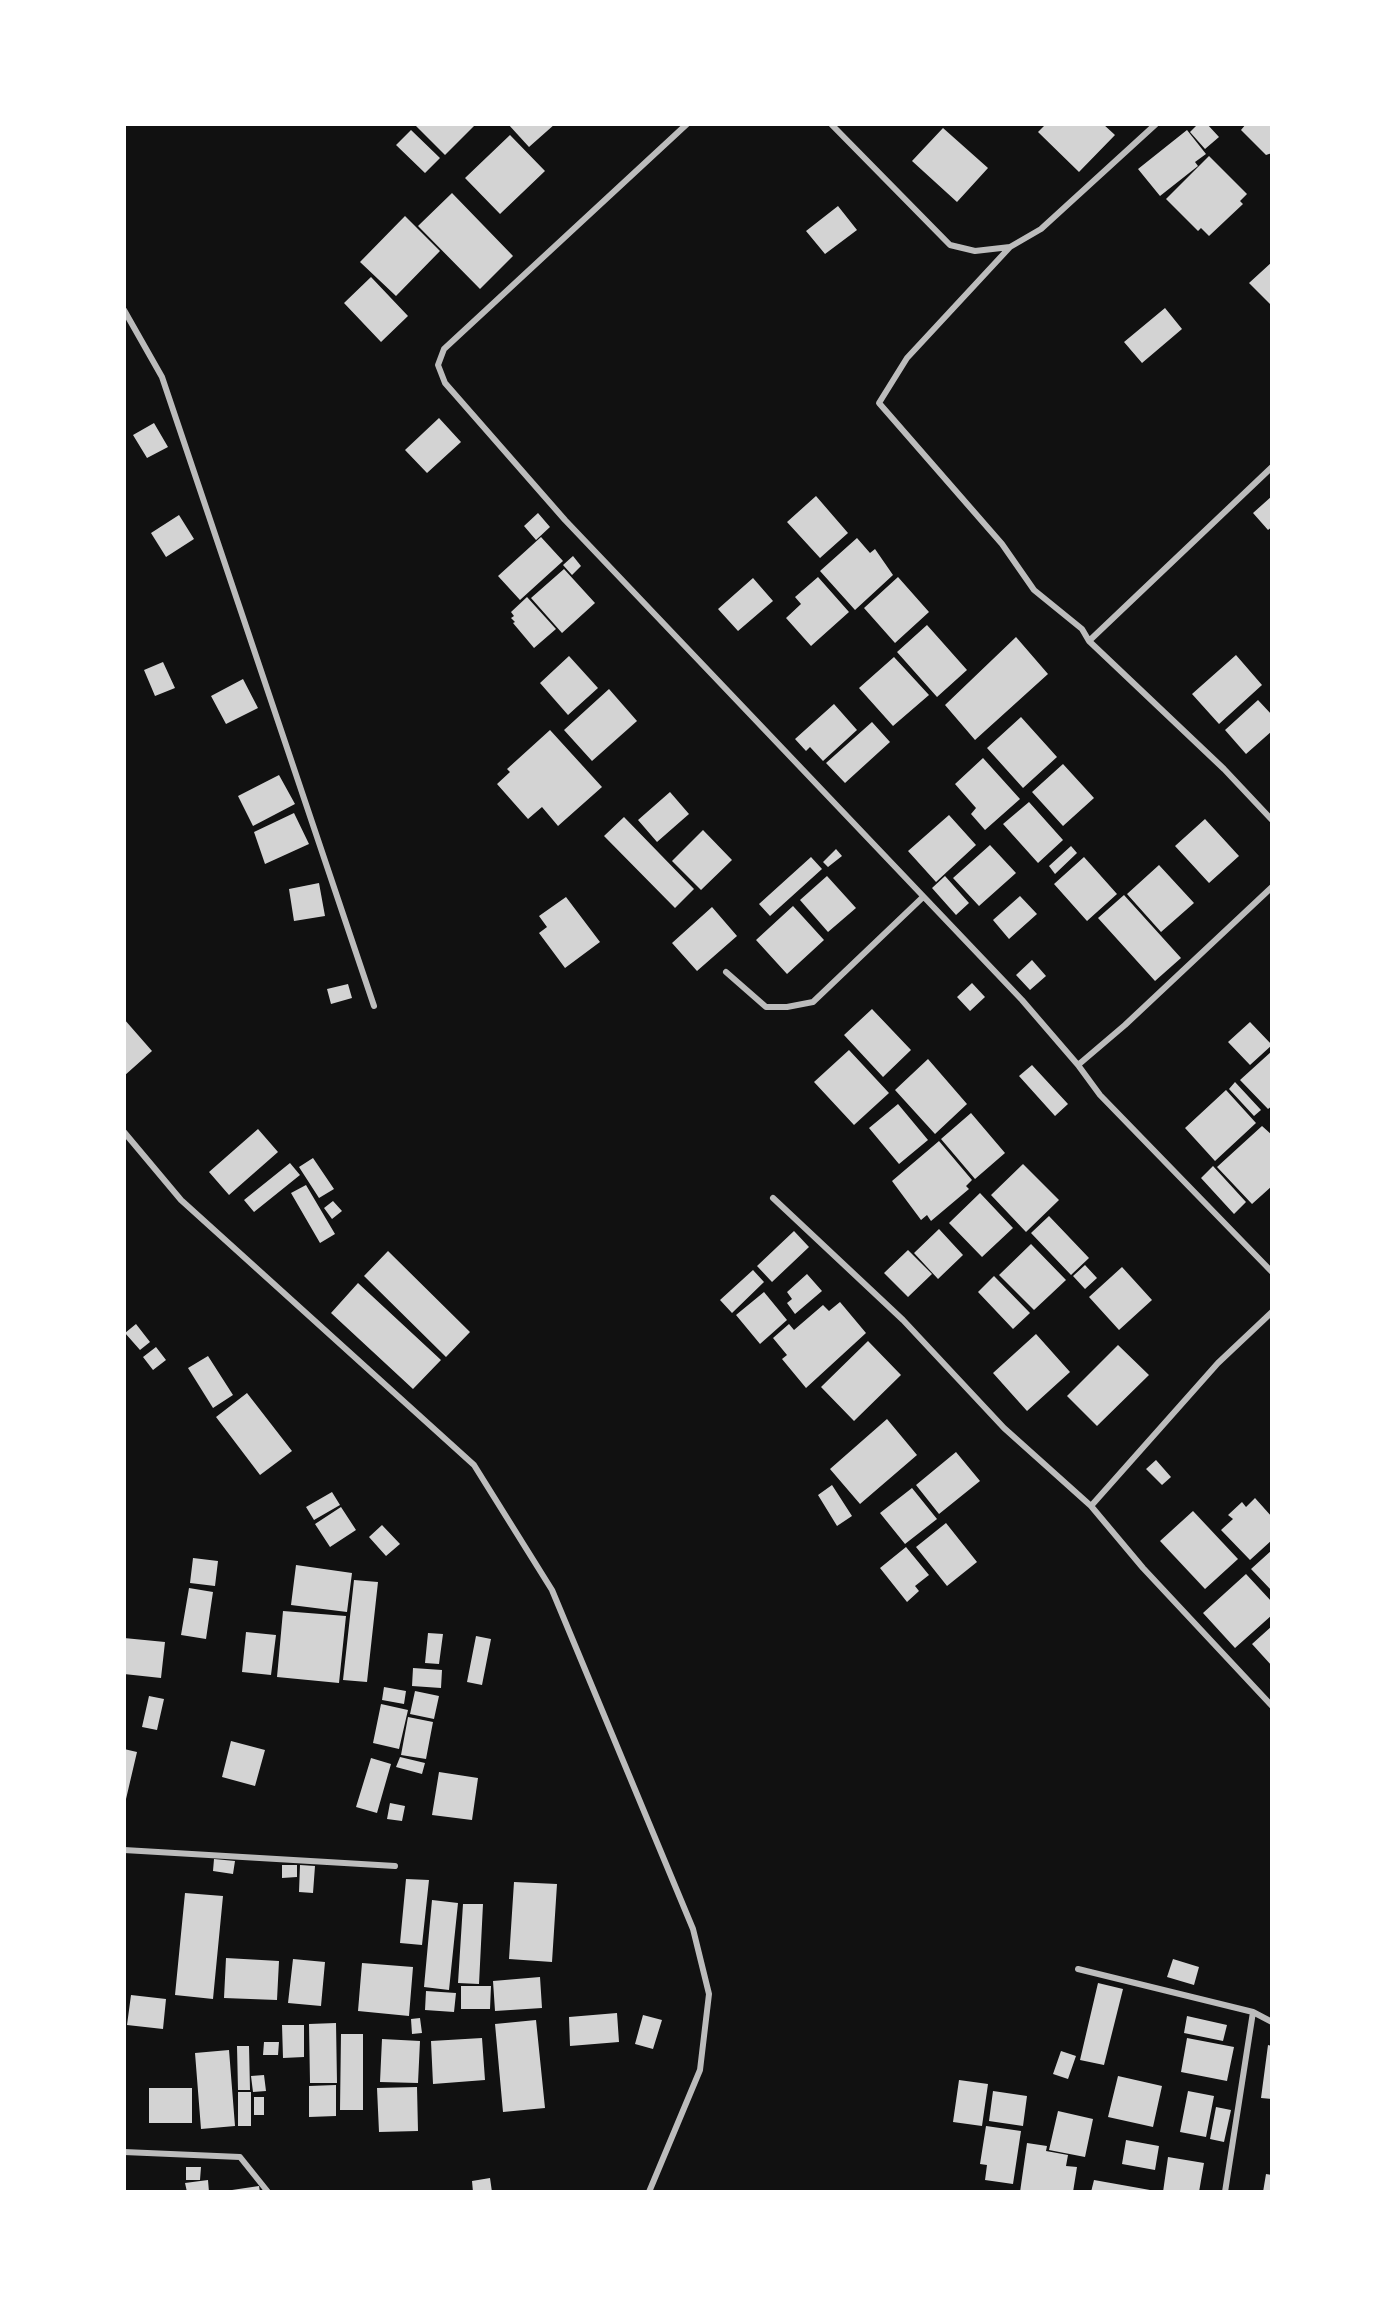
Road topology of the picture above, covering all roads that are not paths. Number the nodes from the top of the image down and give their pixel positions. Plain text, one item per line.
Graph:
1 (687, 124) edge
2 (831, 124) edge
3 (1156, 124) edge
4 (1010, 248) junction
5 (124, 310) edge
6 (1272, 467) edge
7 (1089, 641) junction
8 (1272, 820) edge
9 (1272, 887) edge
10 (922, 898) junction
11 (726, 972) dead end
12 (374, 1006) dead end
13 (1078, 1065) junction
14 (124, 1132) edge
15 (773, 1198) dead end
16 (1272, 1272) edge
17 (1272, 1312) edge
18 (1091, 1506) junction
19 (1272, 1706) edge
20 (124, 1850) edge
21 (395, 1866) dead end
22 (1078, 1969) dead end
23 (1253, 2012) junction
24 (1272, 2022) edge
25 (124, 2152) edge
26 (268, 2192) edge
27 (649, 2192) edge
28 (1225, 2192) edge

1 - 10 street
2 - 4 street
3 - 4 street
4 - 7 street
5 - 12 street
6 - 7 street
7 - 8 street
9 - 13 street
10 - 11 street
10 - 13 street
13 - 16 street
14 - 27 street
15 - 18 street
17 - 18 street
18 - 19 street
20 - 21 street
22 - 23 street
23 - 24 street
23 - 28 street
25 - 26 street

